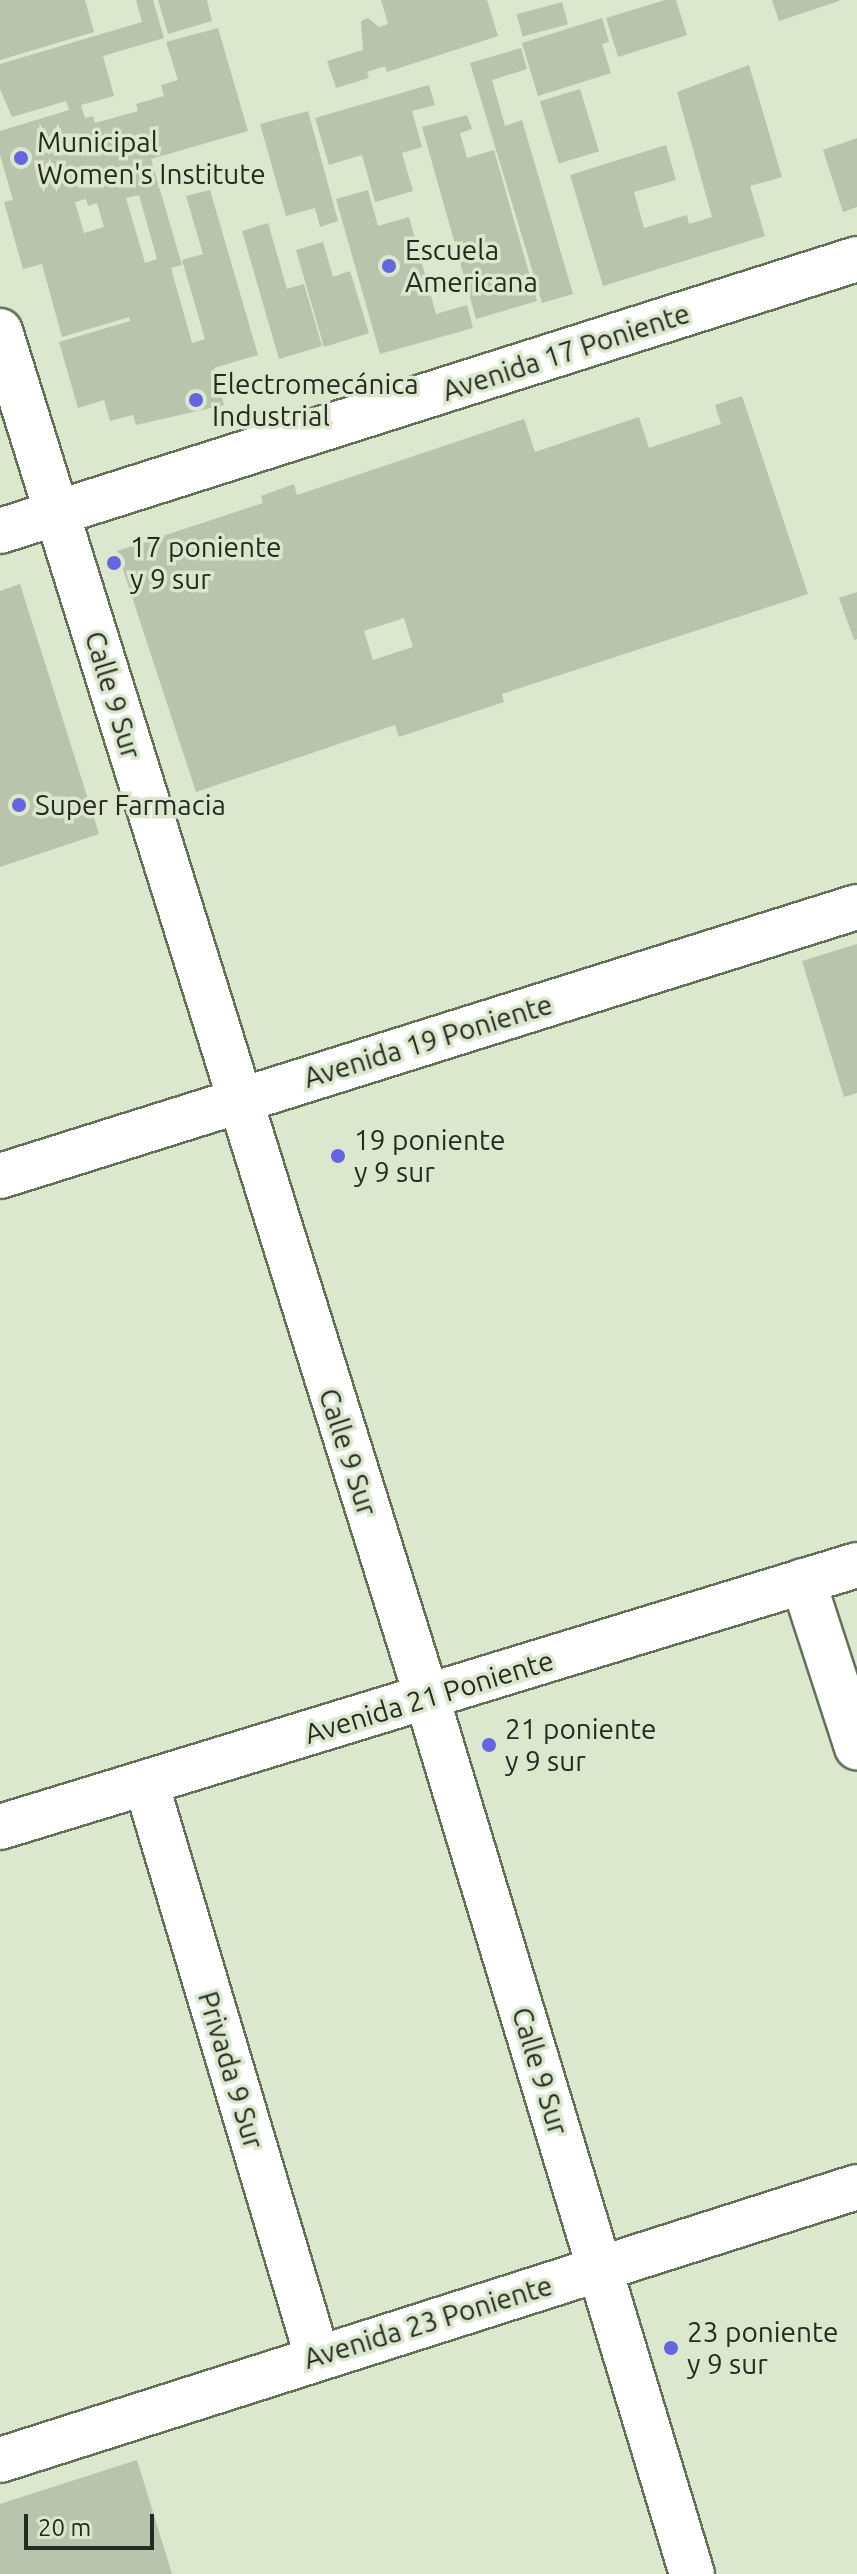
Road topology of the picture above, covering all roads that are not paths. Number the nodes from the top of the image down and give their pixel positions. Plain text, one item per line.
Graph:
1 (857, 259) edge
2 (0, 331) edge
3 (57, 513) junction
4 (0, 531) edge
5 (857, 907) edge
6 (237, 1102) junction
7 (0, 1176) edge
8 (857, 1565) edge
9 (803, 1581) junction
10 (427, 1698) junction
11 (857, 1747) edge
12 (146, 1783) junction
13 (0, 1827) edge
14 (857, 2187) edge
15 (600, 2269) junction
16 (317, 2356) junction
17 (0, 2460) edge
18 (692, 2574) edge

1 - 3 street, Avenida 17 Poniente
2 - 3 street, Calle 9 Sur
3 - 4 street, Avenida 17 Poniente
3 - 6 street, Calle 9 Sur
5 - 6 street, Avenida 19 Poniente
6 - 7 street, Avenida 19 Poniente
6 - 10 street, Calle 9 Sur
8 - 9 street, Avenida 21 Poniente
9 - 10 street, Avenida 21 Poniente
9 - 11 street
10 - 12 street, Avenida 21 Poniente
10 - 15 street, Calle 9 Sur
12 - 13 street, Avenida 21 Poniente
12 - 16 street, Privada 9 Sur
14 - 15 street, Avenida 23 Poniente
15 - 16 street, Avenida 23 Poniente
15 - 18 street, Calle 9 Sur
16 - 17 street, Avenida 23 Poniente

